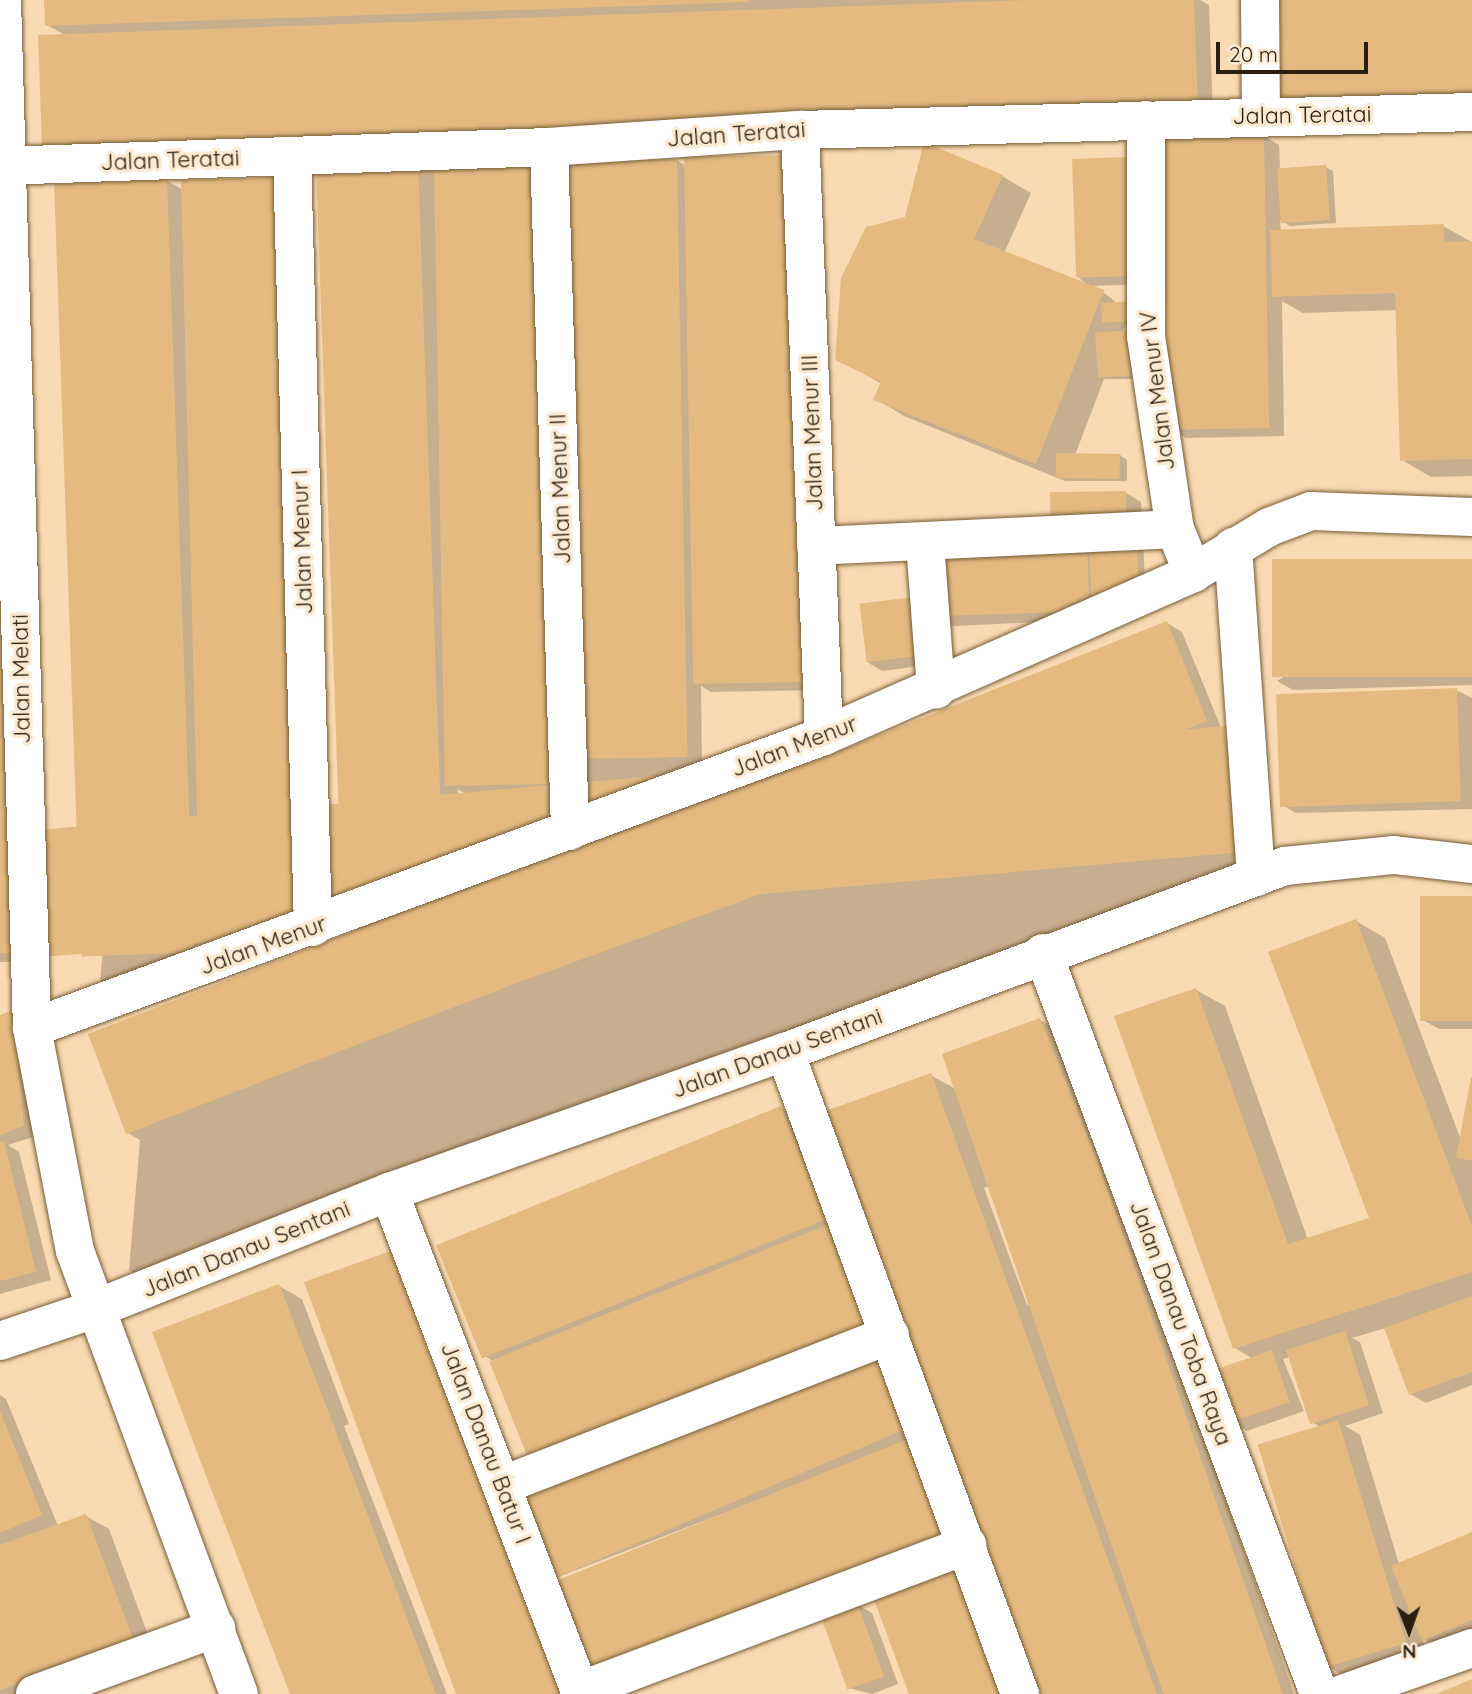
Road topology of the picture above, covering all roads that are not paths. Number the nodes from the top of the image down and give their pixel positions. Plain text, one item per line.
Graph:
1 (2, 0) edge
2 (1260, 0) edge
3 (1472, 112) edge
4 (1261, 115) junction
5 (1146, 120) junction
6 (800, 130) junction
7 (549, 147) junction
8 (292, 156) junction
9 (5, 166) edge
10 (1472, 517) edge
11 (1175, 529) junction
12 (925, 543) junction
13 (816, 546) junction
14 (1233, 547) junction
15 (1193, 573) junction
16 (936, 690) junction
17 (824, 736) junction
18 (570, 831) junction
19 (1472, 864) edge
20 (1256, 877) junction
21 (313, 928) junction
22 (1043, 953) junction
23 (14, 985) edge
24 (32, 1028) junction
25 (785, 1052) junction
26 (389, 1192) junction
27 (95, 1309) junction
28 (890, 1335) junction
29 (0, 1341) edge
30 (503, 1485) junction
31 (967, 1545) junction
32 (216, 1628) junction
33 (1472, 1648) edge
34 (580, 1693) edge
35 (35, 1694) edge
36 (239, 1694) edge
37 (1020, 1694) edge
38 (1319, 1694) edge
39 (1342, 1694) edge

1 - 9 street, Jalan Melati
2 - 4 street
3 - 4 street, Jalan Teratai
4 - 5 street, Jalan Teratai
5 - 6 street, Jalan Teratai
5 - 11 street, Jalan Menur IV
6 - 7 street, Jalan Teratai
6 - 13 street, Jalan Menur III
7 - 8 street, Jalan Teratai
7 - 18 street, Jalan Menur II
8 - 9 street, Jalan Teratai
8 - 21 street, Jalan Menur I
9 - 23 street, Jalan Melati
10 - 14 street, Jalan Menur
11 - 12 street
11 - 15 street, Jalan Menur IV
12 - 13 street
12 - 16 street
13 - 17 street, Jalan Menur III
14 - 15 street, Jalan Menur
14 - 20 street
15 - 16 street, Jalan Menur
16 - 17 street, Jalan Menur
17 - 18 street, Jalan Menur
18 - 21 street, Jalan Menur
19 - 20 street, Jalan Danau Sentani
20 - 22 street, Jalan Danau Sentani
21 - 24 street, Jalan Menur
22 - 25 street, Jalan Danau Sentani
22 - 38 street, Jalan Danau Toba Raya
23 - 24 street, Jalan Melati
24 - 27 street, Jalan Melati
25 - 26 street, Jalan Danau Sentani
25 - 28 street
26 - 27 street, Jalan Danau Sentani
26 - 30 street, Jalan Danau Batur I
27 - 29 street, Jalan Danau Sentani
27 - 32 street, Jalan Melati
28 - 30 street
28 - 31 street
30 - 34 street, Jalan Danau Batur I
31 - 34 street
31 - 37 street
32 - 35 street
32 - 36 street, Jalan Melati
33 - 39 street

